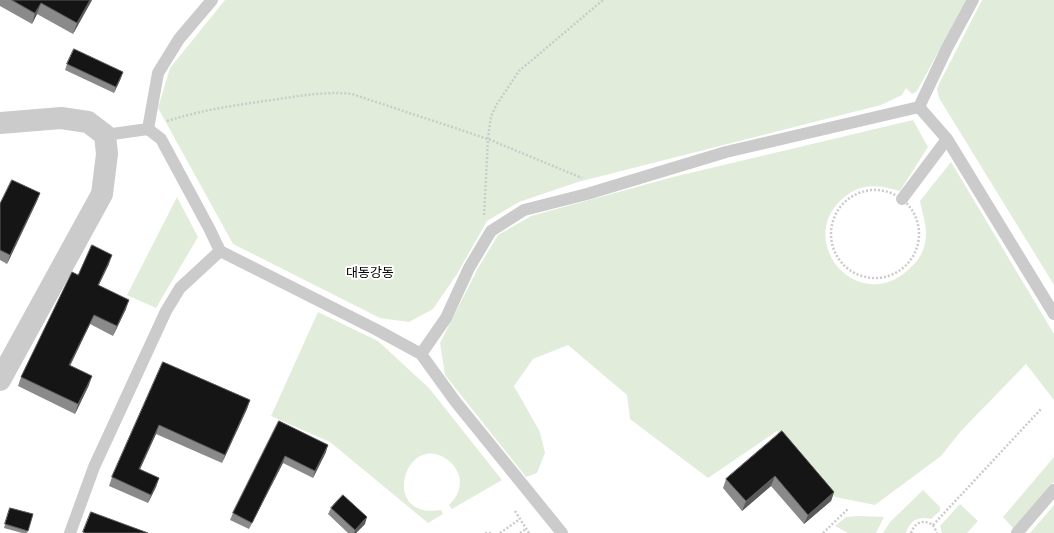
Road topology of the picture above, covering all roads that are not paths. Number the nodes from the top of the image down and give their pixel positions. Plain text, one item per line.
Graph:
1 (212, 0) edge
2 (973, 0) edge
3 (919, 107) junction
4 (0, 123) edge
5 (148, 128) junction
6 (105, 135) junction
7 (947, 139) junction
8 (902, 200) road end
9 (220, 251) junction
10 (1054, 314) edge
11 (421, 354) junction
12 (0, 380) edge
13 (1054, 490) edge
14 (70, 533) edge
15 (562, 533) edge
16 (1017, 533) edge

1 - 5 lane
2 - 3 lane
3 - 7 lane
3 - 11 lane
4 - 6 street
5 - 6 lane
5 - 9 lane
6 - 12 street
7 - 8 lane
7 - 10 lane
9 - 11 lane
9 - 14 lane
11 - 15 lane
13 - 16 lane

